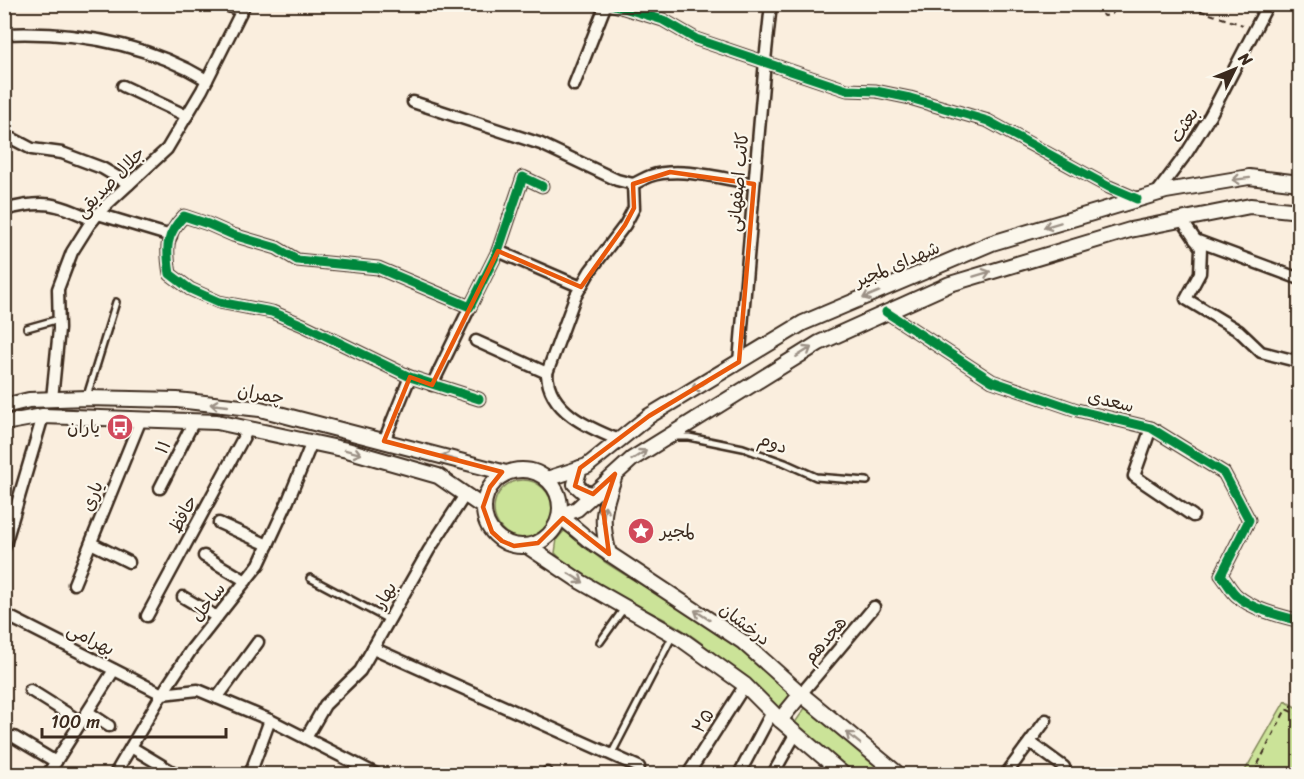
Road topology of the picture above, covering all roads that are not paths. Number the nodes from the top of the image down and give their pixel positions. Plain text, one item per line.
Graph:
1 (224, 4) edge
2 (606, 4) edge
3 (611, 4) edge
4 (771, 4) edge
5 (1268, 4) edge
6 (243, 8) edge
7 (4, 34) edge
8 (765, 61) junction
9 (207, 80) junction
10 (574, 85) dead end
11 (123, 86) dead end
12 (413, 102) dead end
13 (187, 116) junction
14 (4, 137) edge
15 (1299, 183) edge
16 (129, 184) junction
17 (633, 184) junction
18 (754, 184) junction
19 (542, 186) dead end
20 (1155, 194) junction
21 (1137, 199) junction
22 (4, 210) edge
23 (1299, 211) edge
24 (96, 217) junction
25 (1182, 220) junction
26 (171, 236) junction
27 (1195, 240) junction
28 (498, 251) junction
29 (1299, 279) edge
30 (580, 287) junction
31 (116, 302) dead end
32 (470, 307) junction
33 (886, 312) junction
34 (59, 319) junction
35 (27, 328) dead end
36 (476, 341) dead end
37 (739, 362) junction
38 (1299, 362) edge
39 (547, 373) junction
40 (410, 377) junction
41 (432, 386) junction
42 (87, 398) junction
43 (52, 399) junction
44 (479, 399) dead end
45 (4, 406) edge
46 (43, 416) junction
47 (141, 419) junction
48 (194, 421) junction
49 (4, 423) edge
50 (1151, 428) junction
51 (248, 429) junction
52 (667, 437) junction
53 (619, 440) junction
54 (384, 441) junction
55 (312, 442) junction
56 (580, 468) junction
57 (506, 473) junction
58 (615, 474) junction
59 (547, 479) junction
60 (867, 481) dead end
61 (160, 488) dead end
62 (465, 495) junction
63 (593, 495) junction
64 (483, 507) junction
65 (560, 516) junction
66 (1193, 516) dead end
67 (219, 523) dead end
68 (91, 543) junction
69 (268, 545) junction
70 (527, 546) junction
71 (4, 548) edge
72 (609, 554) junction
73 (204, 556) dead end
74 (129, 562) dead end
75 (310, 578) dead end
76 (246, 581) junction
77 (74, 584) dead end
78 (183, 597) dead end
79 (625, 607) junction
80 (874, 607) dead end
81 (4, 614) edge
82 (147, 616) dead end
83 (217, 617) junction
84 (389, 620) junction
85 (1299, 621) edge
86 (673, 634) junction
87 (258, 642) dead end
88 (600, 642) dead end
89 (373, 648) junction
90 (114, 670) junction
91 (745, 685) junction
92 (30, 690) dead end
93 (162, 694) junction
94 (801, 694) junction
95 (217, 698) junction
96 (87, 712) junction
97 (776, 716) junction
98 (270, 720) junction
99 (1046, 720) dead end
100 (81, 722) junction
101 (109, 726) dead end
102 (796, 734) junction
103 (14, 737) dead end
104 (306, 738) junction
105 (1030, 742) junction
106 (131, 747) junction
107 (611, 755) junction
108 (56, 762) junction
109 (639, 767) dead end
110 (1064, 767) dead end
111 (372, 773) edge
112 (48, 774) edge
113 (115, 774) edge
114 (176, 774) edge
115 (250, 774) edge
116 (688, 774) edge
117 (739, 774) edge
118 (773, 774) edge
119 (843, 774) edge
120 (898, 774) edge
121 (1006, 774) edge

1 - 6 street
2 - 10 street
3 - 8 street
4 - 8 street, کاتب اصفهانی
5 - 20 street, بعثت
6 - 9 street, جلال صدیقی
7 - 9 street
8 - 18 street, کاتب اصفهانی
8 - 21 street
9 - 13 street, جلال صدیقی
11 - 13 street
12 - 17 street
13 - 16 street, جلال صدیقی
14 - 16 street
15 -> 20 main road, شهدای لمجیر
16 - 24 street, جلال صدیقی
17 - 18 street
17 - 30 street
18 - 37 street, کاتب اصفهانی
19 - 28 street
20 - 21 main road, شهدای لمجیر
21 -> 37 main road, شهدای لمجیر
22 - 24 street
23 - 25 main road
24 - 26 street
24 - 34 street, جلال صدیقی
25 - 27 street
33 -> 25 main road
26 - 32 street
26 - 40 street
27 - 29 street
27 - 38 street
28 - 30 street
28 - 32 street
30 - 39 street
31 - 42 lane
32 - 41 street
33 - 50 street, سعدی
52 -> 33 main road
34 - 35 lane
34 - 43 street, جلال صدیقی
36 - 39 street
37 -> 53 main road, شهدای لمجیر
39 - 53 street
40 - 41 street
40 - 54 street
41 - 44 street
42 - 43 main road, چمران
54 -> 42 main road, چمران
43 - 45 main road, چمران
46 - 47 main road, چمران
46 - 49 main road, چمران
46 - 71 street
47 - 48 main road, چمران
47 - 68 street, یاری
48 - 51 main road, چمران
48 - 61 street, ۱۱
50 - 66 street
50 - 85 street, سعدی
51 - 55 main road, چمران
51 - 82 street, حافظ
58 -> 52 main road
52 - 60 lane, دوم
53 - 56 main road, شهدای لمجیر
57 -> 54 main road, چمران
55 -> 62 main road, چمران
55 - 69 street, ساحل
56 - 59 main road, شهدای لمجیر
56 - 63 main road
57 - 59 main road
57 - 64 main road
58 - 63 main road
72 -> 58 main road
59 - 65 main road
62 - 64 main road, چمران
62 - 84 street, بهار
63 - 65 main road
64 - 70 main road
65 - 70 main road
65 - 72 main road, درخشان
67 - 69 street
68 - 74 street
68 - 77 street, یاری
69 - 76 street, ساحل
70 -> 79 main road
94 -> 72 main road, درخشان
73 - 76 street
75 - 84 lane
76 - 83 street, ساحل
78 - 83 street
79 - 86 main road
79 - 88 lane
80 - 94 street, هجدهم
81 - 90 street, بهرامی
83 - 93 street, ساحل
84 - 89 street, بهار
86 - 91 main road
86 - 107 lane
87 - 95 street
89 - 104 street, بهار
89 - 107 street
90 - 93 street, بهرامی
90 - 96 street
91 - 97 main road
91 - 116 street, ۲۵
92 - 100 street
93 - 95 street
93 - 106 street, ساحل
94 - 97 main road
120 -> 94 main road, درخشان
95 - 98 street
96 - 100 street
96 - 101 street
97 - 102 main road
97 - 117 street
98 - 104 street
98 - 115 street
99 - 105 street
100 - 108 street
102 - 118 street
102 - 119 main road
103 - 108 street
104 - 111 street
105 - 110 street
105 - 121 street
106 - 113 street, ساحل
106 - 114 street
107 - 109 street
108 - 112 street

